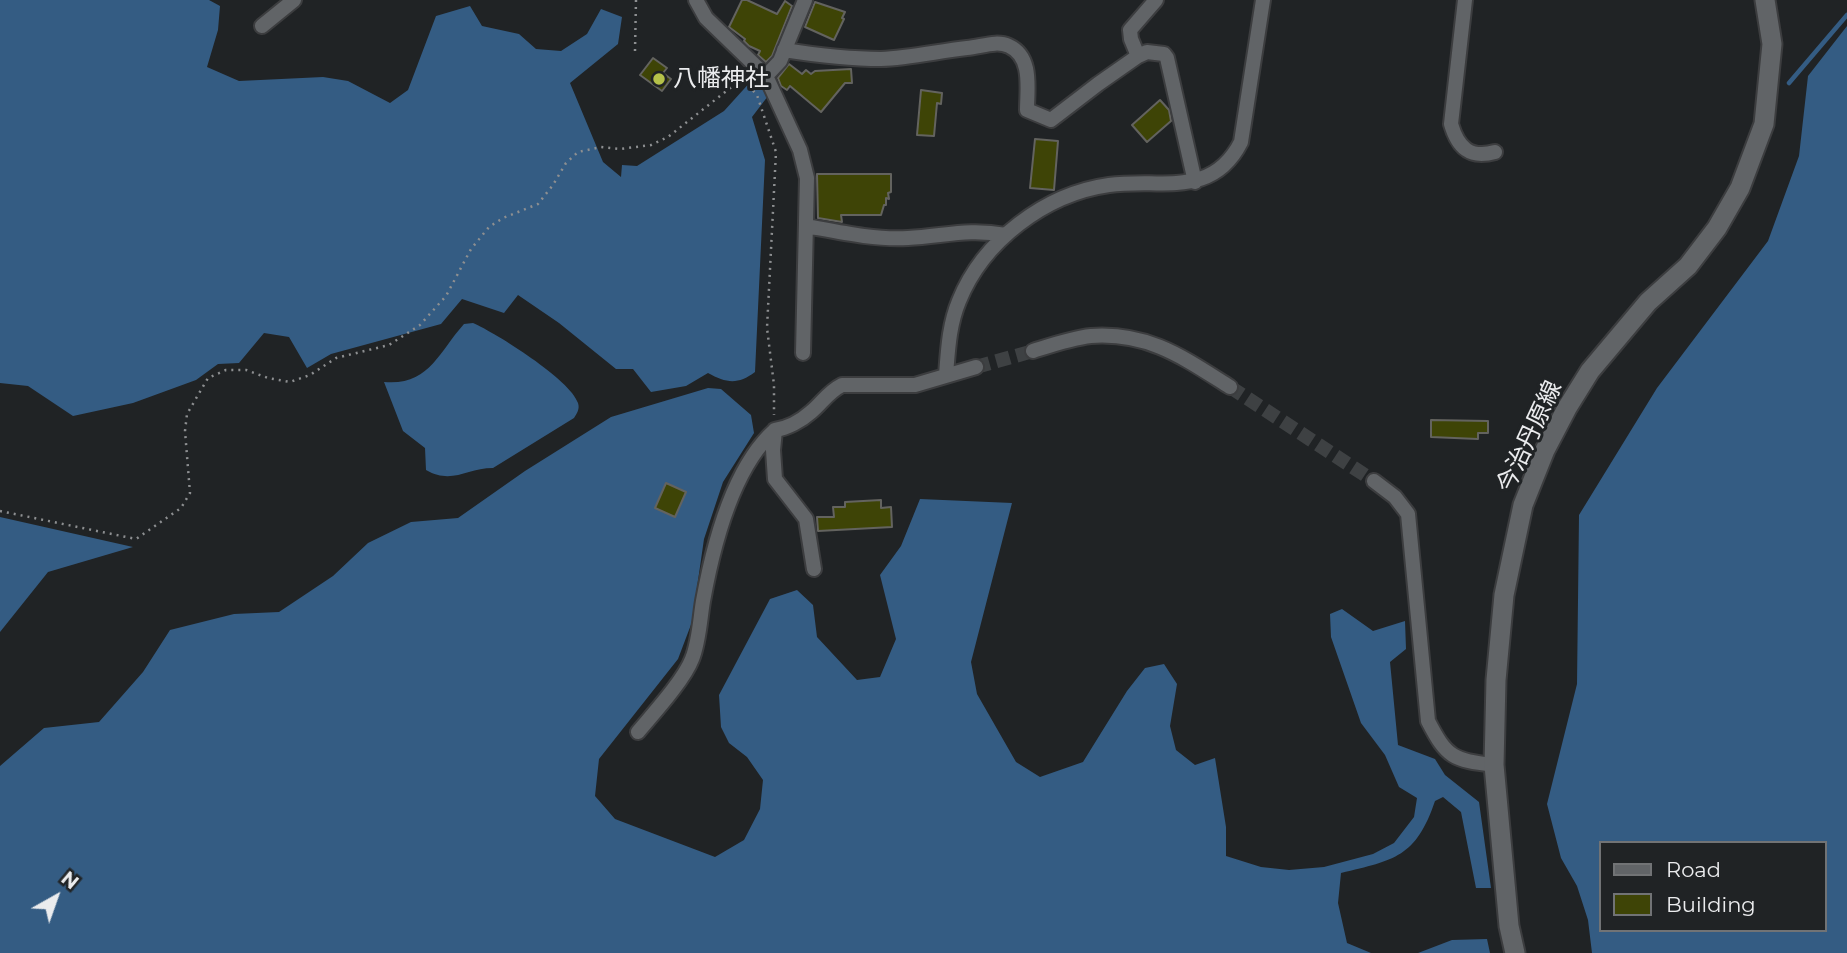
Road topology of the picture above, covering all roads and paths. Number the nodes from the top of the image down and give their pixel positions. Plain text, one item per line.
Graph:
1 (294, 0) edge
2 (636, 0) edge
3 (696, 0) edge
4 (805, 0) edge
5 (1156, 0) edge
6 (1263, 0) edge
7 (1465, 0) edge
8 (1765, 0) edge
9 (262, 26) dead end
10 (784, 50) junction
11 (635, 51) dead end
12 (1138, 56) junction
13 (748, 59) junction
14 (739, 75) junction
15 (766, 76) junction
16 (1495, 152) dead end
17 (1195, 182) junction
18 (806, 226) junction
19 (1006, 234) junction
20 (1033, 351) tunnel mouth
21 (803, 353) dead end
22 (976, 367) tunnel mouth
23 (946, 375) junction
24 (1230, 387) tunnel mouth
25 (775, 430) junction
26 (1374, 481) tunnel mouth
27 (0, 511) edge
28 (814, 569) dead end
29 (638, 732) dead end
30 (1494, 765) junction
31 (1515, 953) edge

1 - 9 street
2 - 11 path
3 - 13 street
4 - 10 street
5 - 12 street
6 - 17 street
7 - 16 street
8 - 30 main road, 今治丹原線
10 - 12 street
10 - 15 street
12 - 17 street
13 - 14 path
13 - 15 street
14 - 25 path
14 - 27 path
15 - 18 street
17 - 19 street
18 - 19 street
18 - 21 street
19 - 23 street
20 - 24 street
22 - 23 street
23 - 25 street
25 - 28 street
25 - 29 street
26 - 30 street
30 - 31 main road, 今治丹原線

